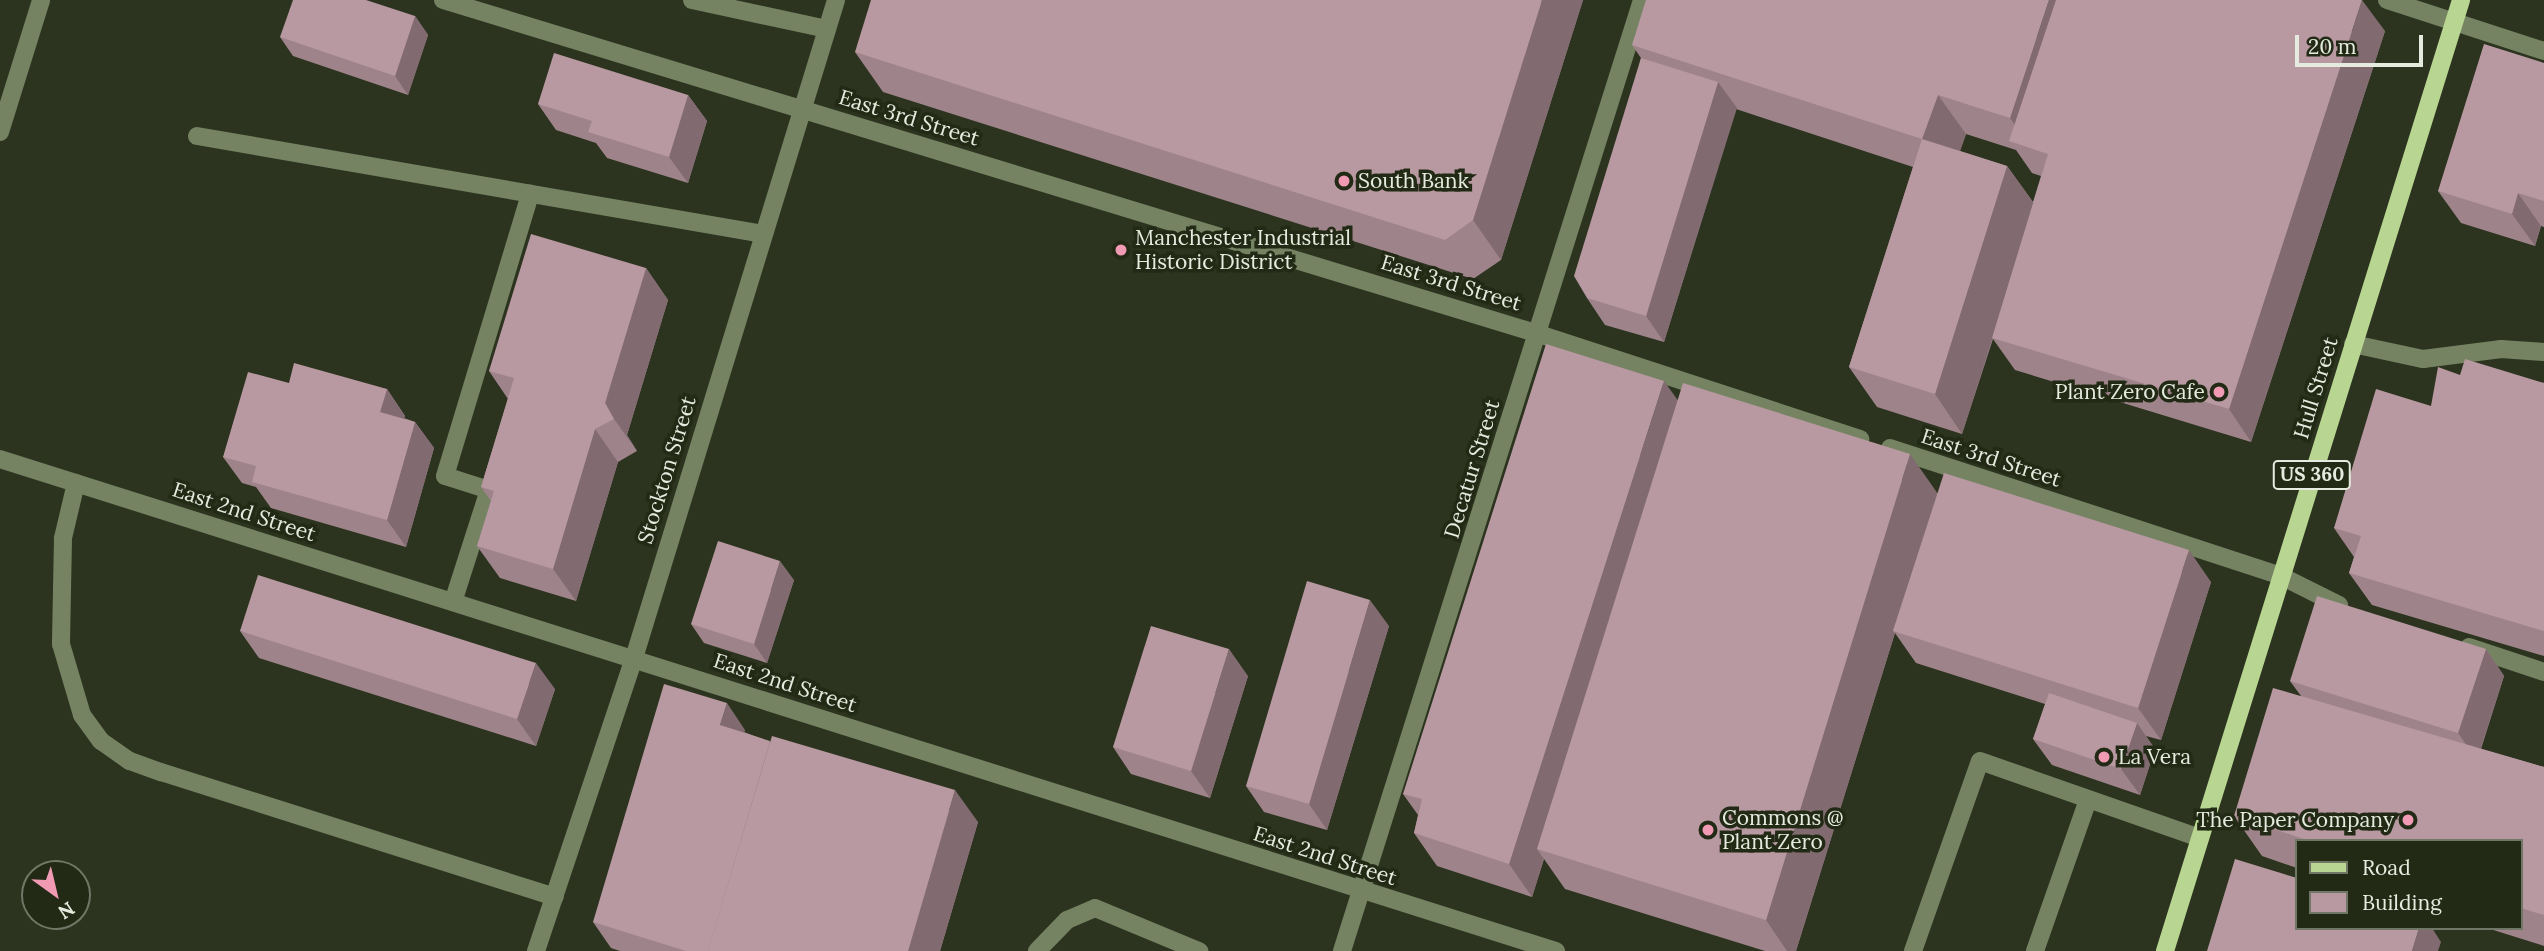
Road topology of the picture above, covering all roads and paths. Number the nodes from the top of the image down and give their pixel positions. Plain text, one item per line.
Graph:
1 (41, 0) edge
2 (443, 0) edge
3 (692, 0) edge
4 (836, 0) edge
5 (1642, 0) edge
6 (2387, 0) edge
7 (2461, 0) edge
8 (2454, 22) junction
9 (827, 29) junction
10 (2544, 51) edge
11 (801, 109) junction
12 (0, 132) edge
13 (197, 136) dead end
14 (530, 194) junction
15 (763, 234) junction
16 (1539, 334) junction
17 (2353, 344) junction
18 (2544, 352) edge
19 (0, 459) edge
20 (76, 483) junction
21 (2281, 576) junction
22 (453, 602) junction
23 (2360, 612) edge
24 (2452, 642) edge
25 (634, 658) junction
26 (2544, 672) edge
27 (2088, 800) junction
28 (2200, 838) junction
29 (1363, 892) junction
30 (555, 897) junction
31 (536, 951) edge
32 (1037, 951) edge
33 (1199, 951) edge
34 (1342, 951) edge
35 (1556, 951) edge
36 (1913, 951) edge
37 (2035, 951) edge
38 (2165, 951) edge

1 - 12 street
2 - 11 street, East 3rd Street
3 - 9 street
4 - 9 street, Stockton Street
5 - 16 street, Decatur Street
6 - 8 street
7 - 8 main road, Hull Street / US 360
8 - 10 street
8 - 17 main road, Hull Street / US 360
9 - 11 street, Stockton Street
11 - 15 street, Stockton Street
11 - 16 street, East 3rd Street
13 - 14 street
14 - 15 street
14 - 22 street
15 - 25 street, Stockton Street
16 - 21 street, East 3rd Street
16 - 29 street, Decatur Street
17 - 18 street
17 - 21 main road, Hull Street / US 360
19 - 20 street, East 2nd Street
20 - 22 street, East 2nd Street
20 - 30 street
21 - 23 street, East 3rd Street
21 - 28 main road, Hull Street / US 360
22 - 25 street, East 2nd Street
24 - 26 street
25 - 29 street, East 2nd Street
25 - 30 street, Stockton Street
27 - 28 street
27 - 36 street
27 - 37 street
28 - 38 main road, Hull Street / US 360
29 - 34 street, Decatur Street
29 - 35 street, East 2nd Street
30 - 31 street, Stockton Street
32 - 33 street

